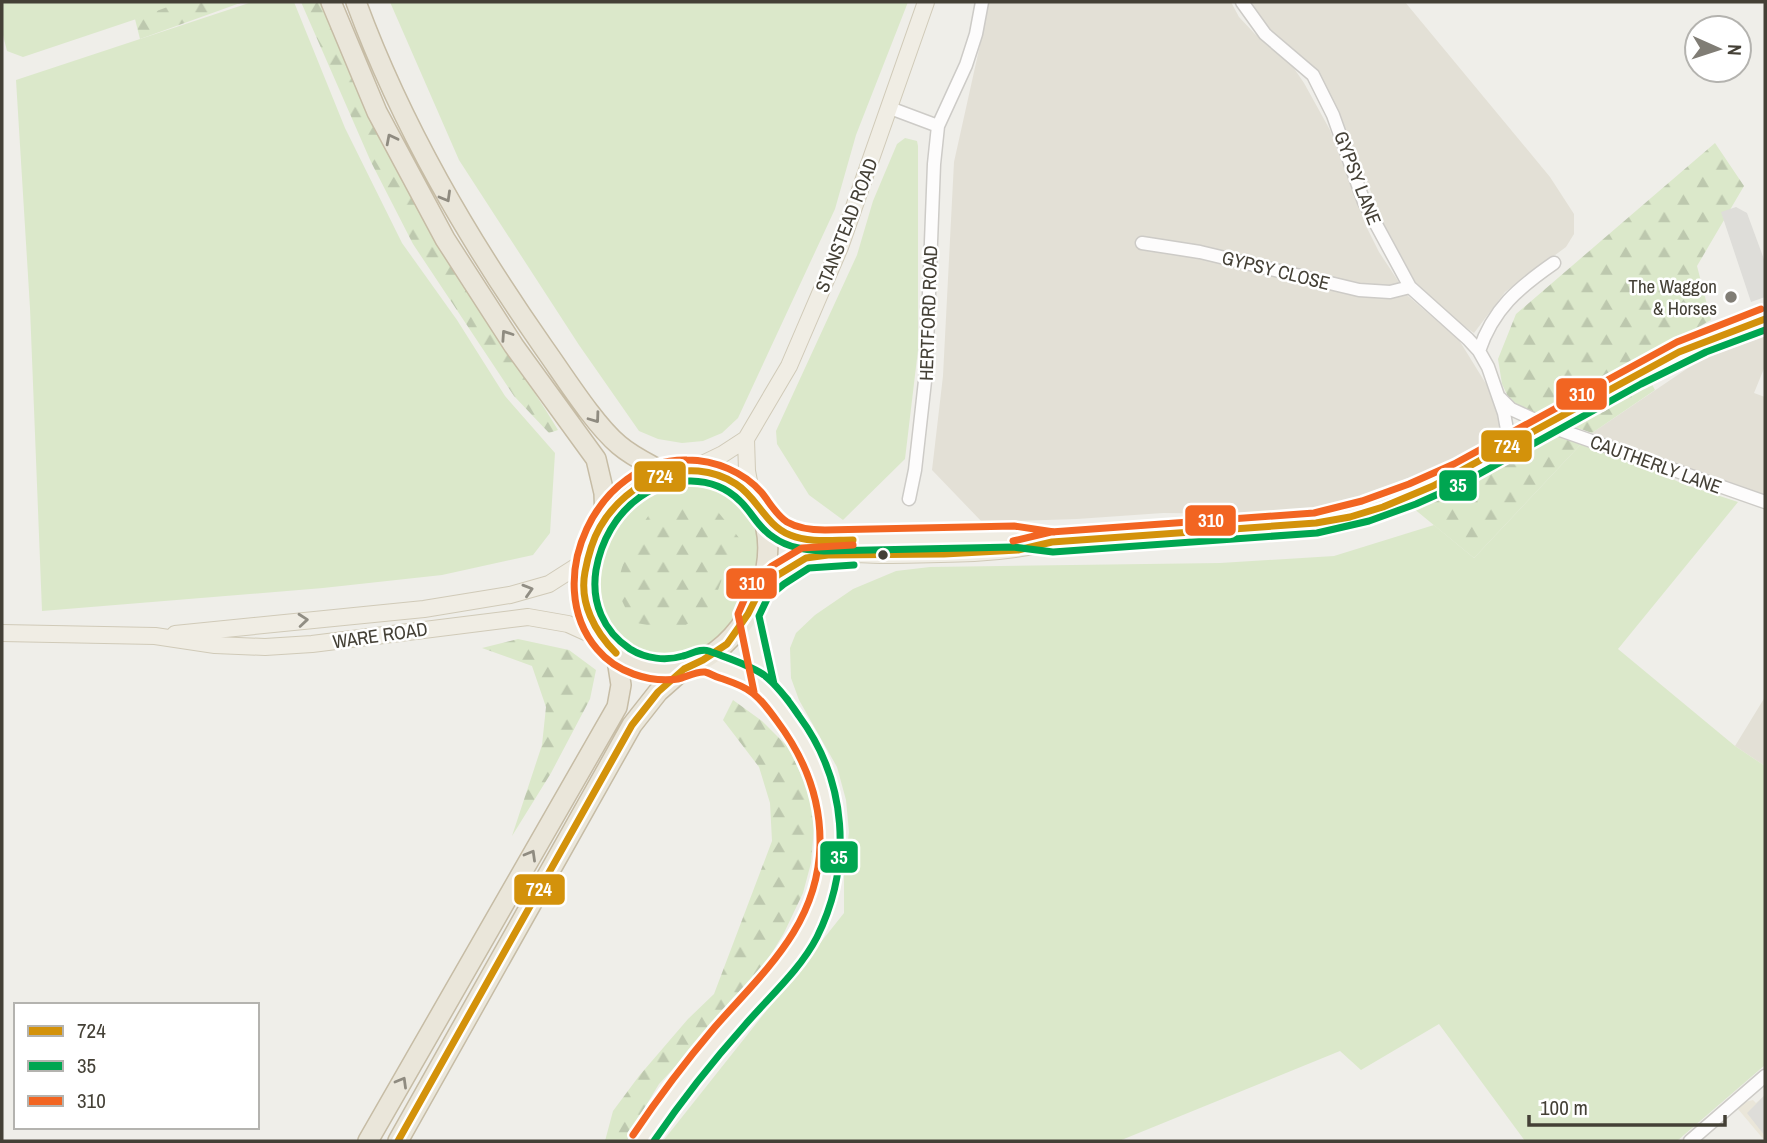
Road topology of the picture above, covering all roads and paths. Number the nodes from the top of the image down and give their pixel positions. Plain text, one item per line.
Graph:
1 (331, 2) edge
2 (355, 2) edge
3 (926, 2) edge
4 (982, 2) edge
5 (1242, 2) edge
6 (890, 108) junction
7 (938, 126) junction
8 (1142, 243) dead end
9 (1554, 263) dead end
10 (1410, 287) junction
11 (1765, 319) edge
12 (1479, 351) junction
13 (1500, 398) junction
14 (1546, 425) junction
15 (746, 439) junction
16 (1510, 446) junction
17 (692, 469) junction
18 (665, 473) junction
19 (751, 497) junction
20 (909, 499) dead end
21 (1765, 502) edge
22 (763, 516) junction
23 (605, 518) junction
24 (1052, 542) junction
25 (585, 561) junction
26 (760, 590) junction
27 (748, 614) junction
28 (2, 633) edge
29 (155, 636) junction
30 (601, 639) junction
31 (616, 653) junction
32 (703, 660) junction
33 (684, 668) junction
34 (764, 689) junction
35 (1765, 1076) edge
36 (368, 1141) edge
37 (398, 1141) edge
38 (642, 1141) edge
39 (1690, 1141) edge

23 -> 1 highway
2 -> 18 highway
3 - 6 main road, STANSTEAD ROAD
4 - 7 street, HERTFORD ROAD
5 - 10 street, GYPSY LANE
6 - 7 street
6 - 15 main road, STANSTEAD ROAD
7 - 20 street, HERTFORD ROAD
8 - 10 street, GYPSY CLOSE
9 - 12 street
10 - 12 street, GYPSY LANE
11 - 14 main road
12 - 13 street, GYPSY LANE
13 - 14 street
13 - 16 street, GYPSY LANE
14 - 16 main road
14 - 21 street, CAUTHERLY LANE
15 - 17 main road, STANSTEAD ROAD
15 - 19 main road
16 - 24 main road
17 - 18 highway
17 - 19 highway
18 - 23 highway
19 - 22 highway
22 - 24 main road
22 - 26 highway
23 - 25 highway
24 - 26 main road
29 -> 25 main road, WARE ROAD
25 - 30 highway
26 - 27 highway
27 - 32 highway
27 - 34 main road
28 - 29 main road, WARE ROAD
29 - 30 main road, WARE ROAD
30 - 31 highway
31 - 33 highway
36 -> 31 highway
32 - 33 highway
32 - 34 main road
33 - 37 highway
34 - 38 main road
35 - 39 street

